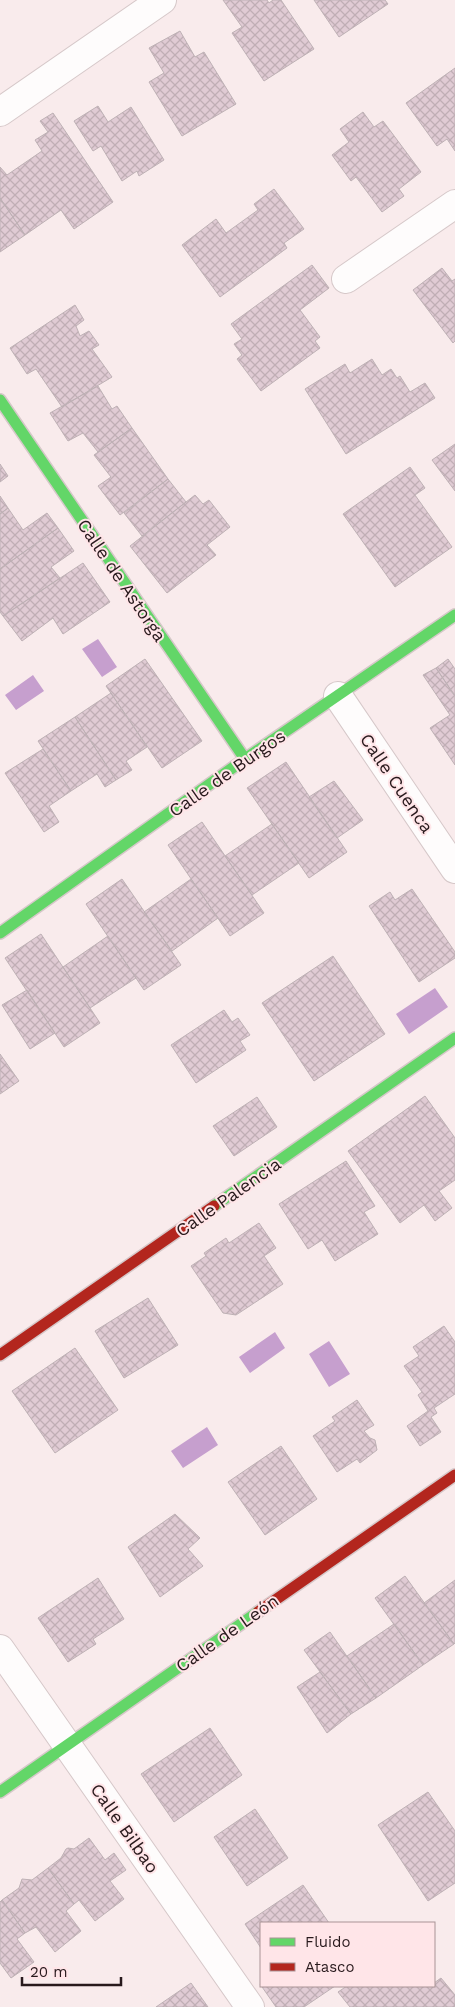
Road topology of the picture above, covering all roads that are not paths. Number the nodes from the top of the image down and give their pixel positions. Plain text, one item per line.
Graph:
1 (162, 0) edge
2 (0, 112) edge
3 (455, 204) edge
4 (346, 279) dead end
5 (0, 400) edge
6 (455, 615) edge
7 (338, 696) junction
8 (245, 759) junction
9 (455, 869) edge
10 (0, 933) edge
11 (455, 1038) edge
12 (0, 1355) edge
13 (455, 1475) edge
14 (0, 1649) edge
15 (67, 1745) junction
16 (0, 1792) edge
17 (250, 2007) edge

1 - 2 street
3 - 4 street
5 - 8 street, Calle de Astorga
6 - 7 street, Calle de Burgos
7 - 8 street, Calle de Burgos
7 - 9 street, Calle Cuenca
8 - 10 street, Calle de Burgos
11 - 12 street, Calle Palencia
13 - 15 street, Calle de León
14 - 15 street, Calle Bilbao
15 - 16 street, Calle de León
15 - 17 street, Calle Bilbao

